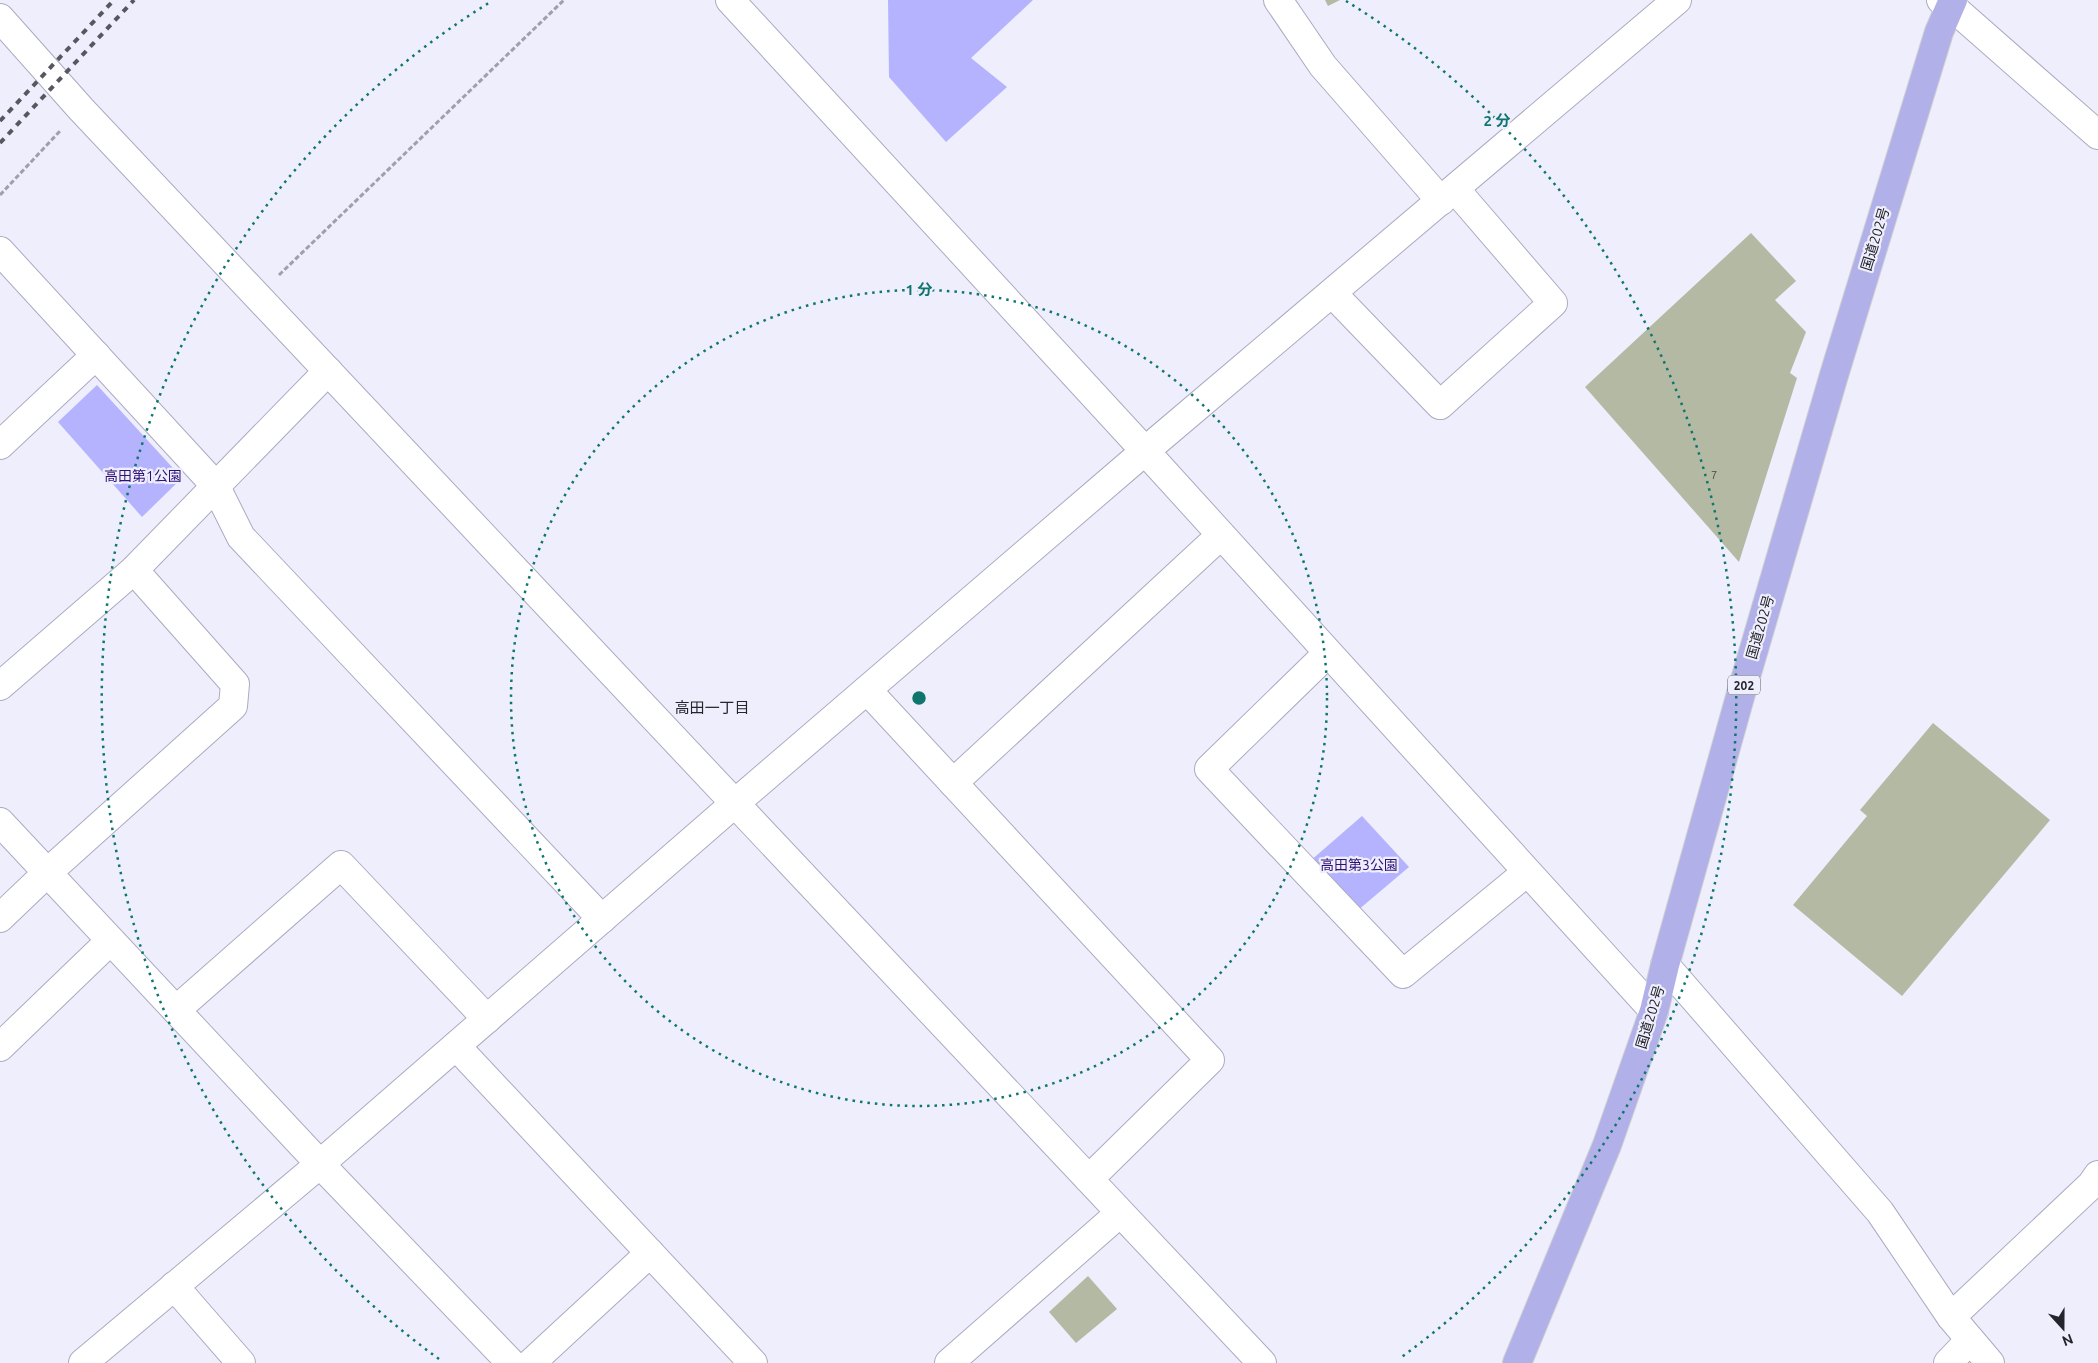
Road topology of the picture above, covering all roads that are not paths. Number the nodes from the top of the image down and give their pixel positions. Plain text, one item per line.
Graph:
1 (730, 0) edge
2 (1278, 0) edge
3 (1677, 0) edge
4 (1948, 2) edge
5 (0, 18) edge
6 (2098, 135) edge
7 (1448, 195) junction
8 (0, 251) edge
9 (1332, 294) junction
10 (96, 355) junction
11 (328, 371) junction
12 (0, 445) edge
13 (1145, 451) junction
14 (215, 485) junction
15 (1221, 535) junction
16 (134, 570) junction
17 (1328, 653) junction
18 (0, 686) edge
19 (867, 690) junction
20 (953, 783) junction
21 (734, 804) junction
22 (0, 822) edge
23 (1527, 872) junction
24 (47, 873) junction
25 (0, 918) edge
26 (602, 919) junction
27 (110, 940) junction
28 (1665, 965) junction
29 (176, 1010) junction
30 (1654, 1011) junction
31 (487, 1019) junction
32 (456, 1046) junction
33 (0, 1047) edge
34 (320, 1164) junction
35 (1089, 1179) junction
36 (2096, 1184) edge
37 (1120, 1213) junction
38 (650, 1253) junction
39 (174, 1286) junction
40 (1951, 1317) junction
41 (1970, 1340) junction
42 (961, 1359) edge
43 (83, 1363) edge
44 (241, 1363) edge
45 (511, 1363) edge
46 (531, 1363) edge
47 (753, 1363) edge
48 (1262, 1363) edge
49 (1517, 1363) edge
50 (1948, 1363) edge
51 (1990, 1363) edge

1 - 13 street
2 - 7 street
3 - 7 street
4 - 6 street
4 - 28 highway, 国道202号 / 202
5 - 11 street
7 - 9 street
7 - 9 street
8 - 10 street
9 - 13 street
10 - 12 street
10 - 14 street
11 - 14 street
11 - 21 street
13 - 15 street
13 - 19 street
14 - 16 street
14 - 26 street
15 - 17 street
15 - 20 street
16 - 18 street
16 - 24 street
17 - 23 street
17 - 23 street
19 - 20 street
19 - 21 street
20 - 35 street
21 - 26 street
21 - 35 street
22 - 24 street
23 - 30 street
24 - 25 street
24 - 27 street
26 - 31 street
27 - 29 street
27 - 33 street
28 - 30 highway, 国道202号 / 202
28 - 40 street
29 - 31 street
29 - 34 street
30 - 49 highway, 国道202号 / 202
31 - 32 street
32 - 34 street
32 - 38 street
34 - 39 street
34 - 45 street
35 - 37 street
36 - 40 street
37 - 42 street
37 - 48 street
38 - 46 street
38 - 47 street
39 - 43 street
39 - 44 street
40 - 41 street
41 - 50 street
41 - 51 street

